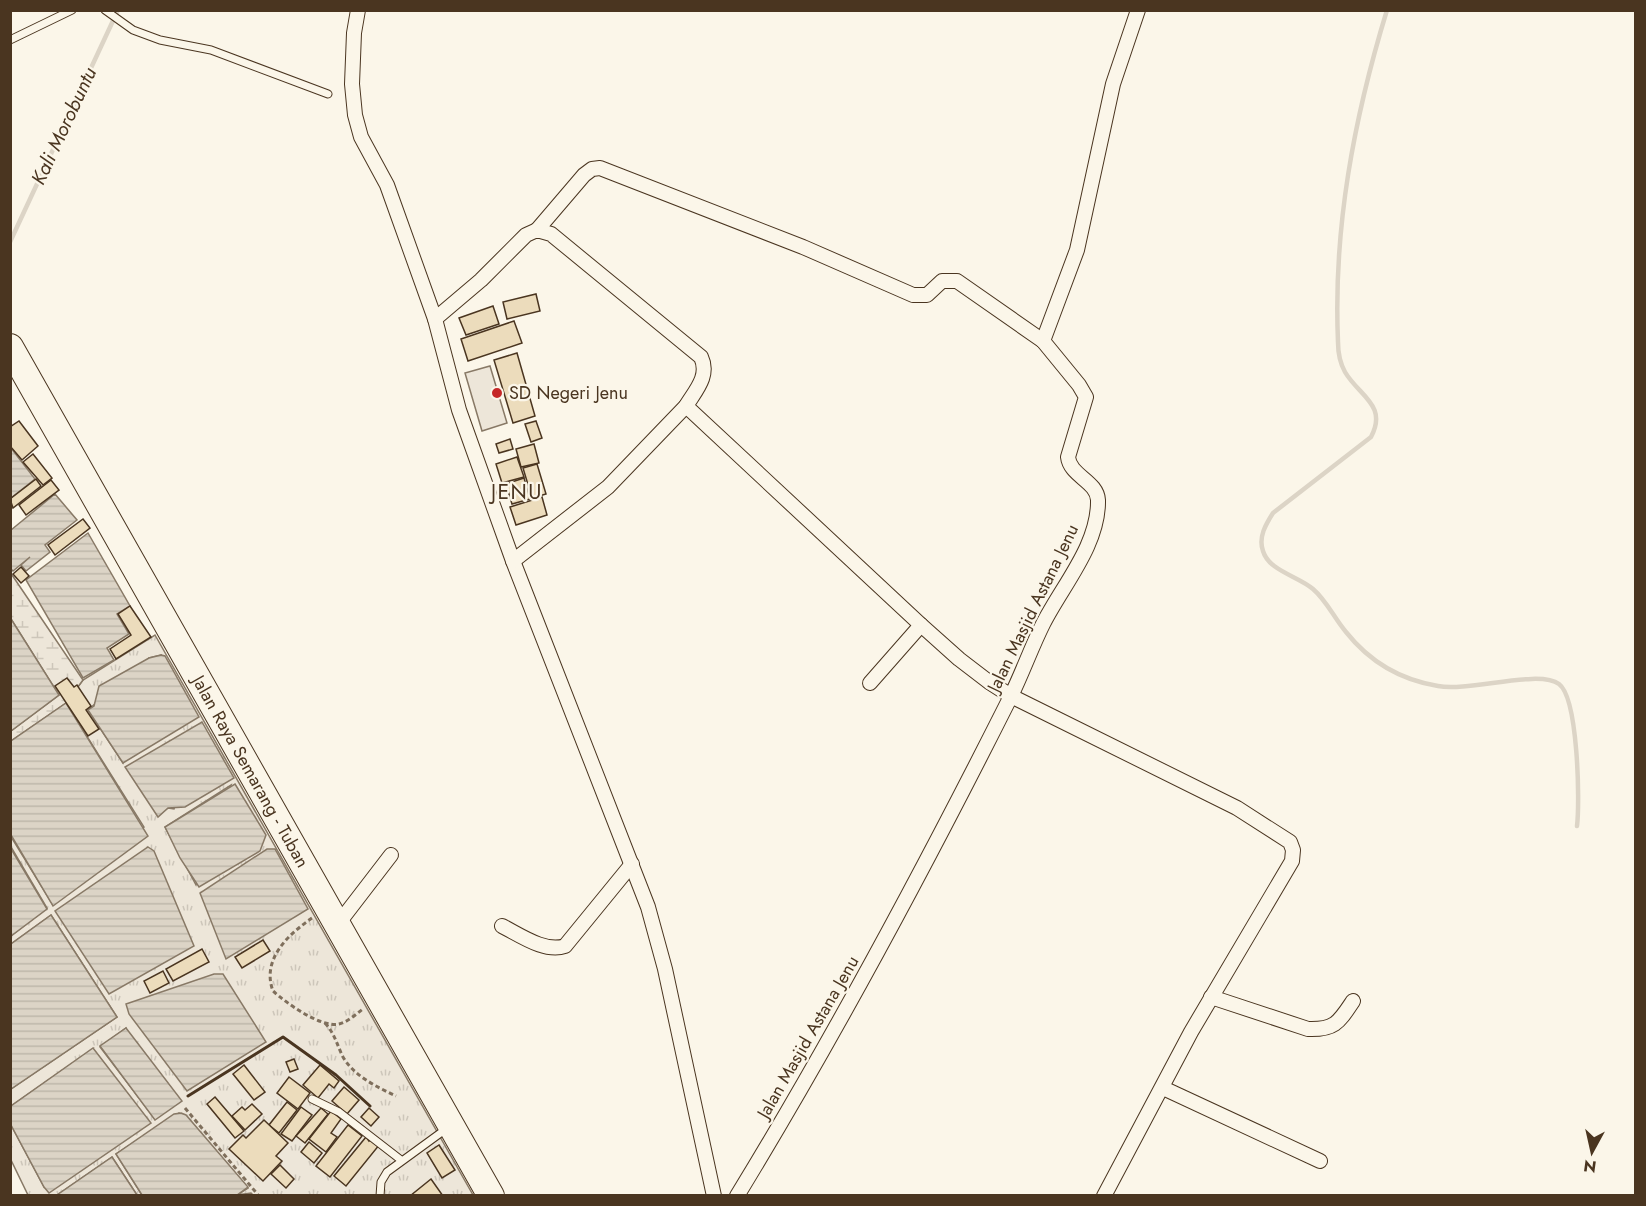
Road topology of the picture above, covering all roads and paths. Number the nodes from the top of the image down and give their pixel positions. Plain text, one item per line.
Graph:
1 (72, 10) edge
2 (105, 10) edge
3 (358, 10) edge
4 (1138, 10) edge
5 (10, 40) edge
6 (328, 94) dead end
7 (537, 230) junction
8 (435, 319) junction
9 (1043, 341) junction
10 (10, 347) edge
11 (686, 406) junction
12 (513, 561) junction
13 (921, 625) junction
14 (870, 683) dead end
15 (1011, 696) junction
16 (391, 855) dead end
17 (632, 864) junction
18 (333, 915) junction
19 (502, 927) dead end
20 (379, 997) junction
21 (1211, 997) junction
22 (1353, 1001) dead end
23 (324, 1022) junction
24 (1163, 1088) junction
25 (396, 1096) dead end
26 (312, 1099) dead end
27 (185, 1108) dead end
28 (451, 1126) junction
29 (401, 1160) junction
30 (1320, 1161) dead end
31 (259, 1196) edge
32 (380, 1196) edge
33 (491, 1196) edge
34 (714, 1196) edge
35 (737, 1196) edge
36 (1104, 1196) edge

1 - 5 lane
2 - 6 lane
3 - 8 street
4 - 9 street
7 - 8 street
7 - 9 street
7 - 11 street
8 - 12 street
9 - 15 street, Jalan Masjid Astana Jenu
10 - 18 highway, Jalan Raya Semarang - Tuban
11 - 12 street
11 - 13 street
12 - 17 street
13 - 14 street
13 - 15 street
15 - 21 street
15 - 35 street, Jalan Masjid Astana Jenu
16 - 18 street
17 - 19 street
17 - 34 street
18 - 20 highway, Jalan Raya Semarang - Tuban
18 - 23 path
20 - 23 path
20 - 28 highway, Jalan Raya Semarang - Tuban
21 - 22 street
21 - 24 street
23 - 25 path
24 - 30 street
24 - 36 street
26 - 29 lane
27 - 31 path
28 - 29 lane
28 - 33 highway, Jalan Raya Semarang - Tuban
29 - 32 lane

